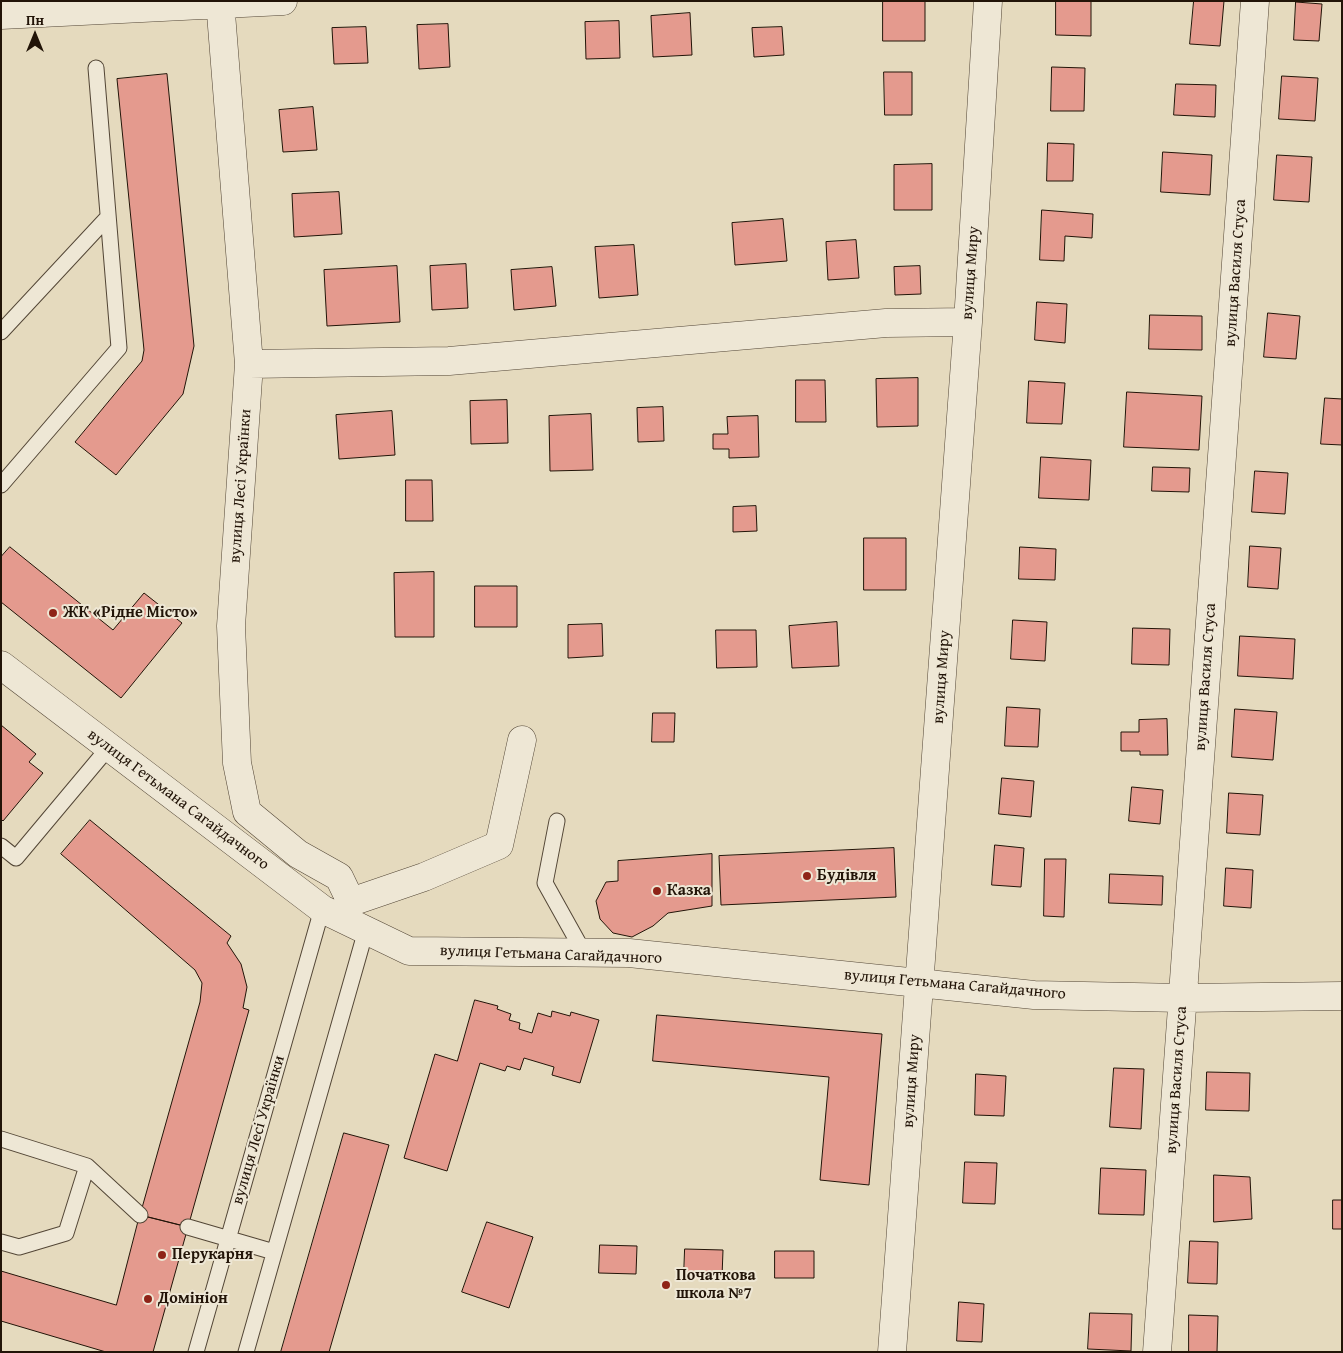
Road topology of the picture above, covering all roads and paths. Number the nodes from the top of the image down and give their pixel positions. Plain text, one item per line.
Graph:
1 (283, 1) edge
2 (988, 1) edge
3 (1255, 1) edge
4 (220, 4) edge
5 (1, 15) edge
6 (96, 68) dead end
7 (108, 218) junction
8 (968, 322) junction
9 (1, 332) edge
10 (249, 364) junction
11 (1, 485) edge
12 (1, 665) edge
13 (522, 740) dead end
14 (109, 747) junction
15 (558, 820) dead end
16 (1, 846) edge
17 (346, 915) junction
18 (584, 953) junction
19 (920, 983) junction
20 (1342, 996) edge
21 (1183, 998) junction
22 (1, 1139) edge
23 (87, 1166) junction
24 (140, 1215) dead end
25 (188, 1227) dead end
26 (228, 1237) junction
27 (1, 1242) edge
28 (274, 1252) junction
29 (196, 1352) edge
30 (246, 1352) edge
31 (892, 1352) edge
32 (1158, 1352) edge

1 - 4 street
2 - 8 street, вулиця Миру
3 - 21 street, вулиця Василя Стуса
4 - 5 street
4 - 10 street, вулиця Лесі Українки
6 - 7 lane
7 - 9 lane
7 - 11 lane
8 - 10 street
8 - 19 street, вулиця Миру
10 - 17 street, вулиця Лесі Українки
12 - 14 street, вулиця Гетьмана Сагайдачного
13 - 17 street
14 - 16 lane
14 - 17 street, вулиця Гетьмана Сагайдачного
15 - 18 lane
17 - 18 street, вулиця Гетьмана Сагайдачного
17 - 26 lane, вулиця Лесі Українки
17 - 28 lane
18 - 19 street, вулиця Гетьмана Сагайдачного
19 - 21 street, вулиця Гетьмана Сагайдачного
19 - 31 street, вулиця Миру
20 - 21 street, вулиця Гетьмана Сагайдачного
21 - 32 street, вулиця Василя Стуса
22 - 23 lane
23 - 24 lane
23 - 27 lane
25 - 26 lane
26 - 28 lane
26 - 29 lane, вулиця Лесі Українки
28 - 30 lane

